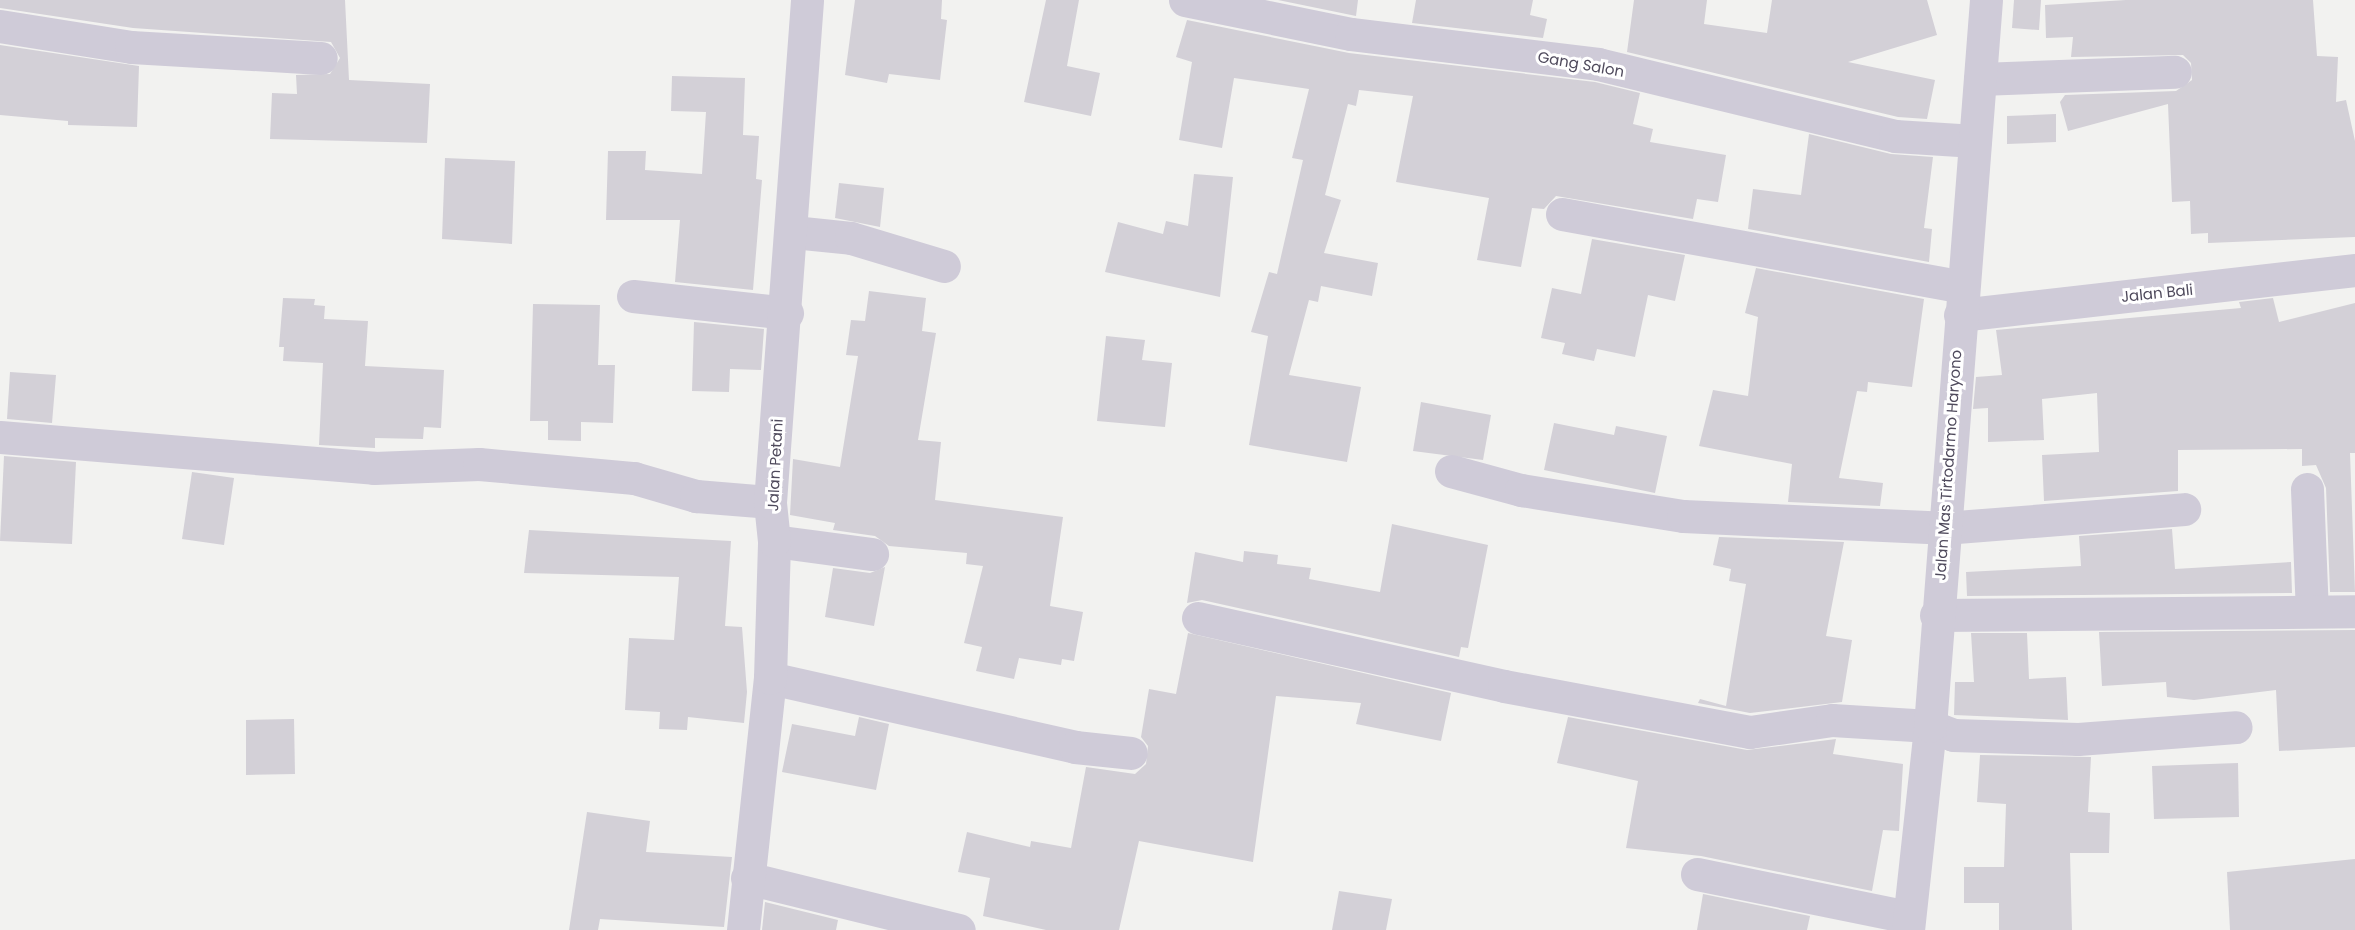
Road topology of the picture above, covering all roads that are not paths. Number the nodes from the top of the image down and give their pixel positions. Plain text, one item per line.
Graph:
1 (807, 0) edge
2 (1185, 0) edge
3 (1986, 0) edge
4 (0, 26) edge
5 (321, 58) dead end
6 (2175, 72) dead end
7 (1980, 79) junction
8 (1975, 141) junction
9 (1562, 214) dead end
10 (793, 232) junction
11 (944, 266) dead end
12 (2355, 270) edge
13 (633, 296) dead end
14 (1961, 301) junction
15 (787, 313) junction
16 (0, 437) edge
17 (1451, 471) dead end
18 (2307, 489) dead end
19 (770, 502) junction
20 (2184, 509) dead end
21 (1944, 528) junction
22 (774, 540) junction
23 (872, 554) dead end
24 (2312, 611) junction
25 (2355, 611) edge
26 (1936, 615) junction
27 (1198, 618) dead end
28 (770, 678) junction
29 (1930, 726) junction
30 (2236, 727) dead end
31 (1131, 753) dead end
32 (1697, 874) dead end
33 (747, 878) junction
34 (1908, 924) edge
35 (743, 930) edge
36 (959, 930) edge

1 - 10 street, Jalan Petani
2 - 8 street, Gang Salon
3 - 7 street, Jalan Mas Tirtodarmo Haryono
4 - 5 street
6 - 7 street
7 - 8 street, Jalan Mas Tirtodarmo Haryono
8 - 14 street, Jalan Mas Tirtodarmo Haryono
9 - 14 street, Jalan Bali
10 - 11 street
10 - 15 street, Jalan Petani
12 - 14 street, Jalan Bali
13 - 15 street
14 - 21 street, Jalan Mas Tirtodarmo Haryono
15 - 19 street, Jalan Petani
16 - 19 street
17 - 21 street
18 - 24 street
19 - 22 street, Jalan Petani
20 - 21 street
21 - 26 street, Jalan Mas Tirtodarmo Haryono
22 - 23 street
22 - 28 street, Jalan Petani
24 - 25 street
24 - 26 street
26 - 29 street, Jalan Mas Tirtodarmo Haryono
27 - 29 street
28 - 31 street
28 - 33 street, Jalan Petani
29 - 30 street
29 - 34 street, Jalan Mas Tirtodarmo Haryono
32 - 34 street
33 - 35 street, Jalan Petani
33 - 36 street

